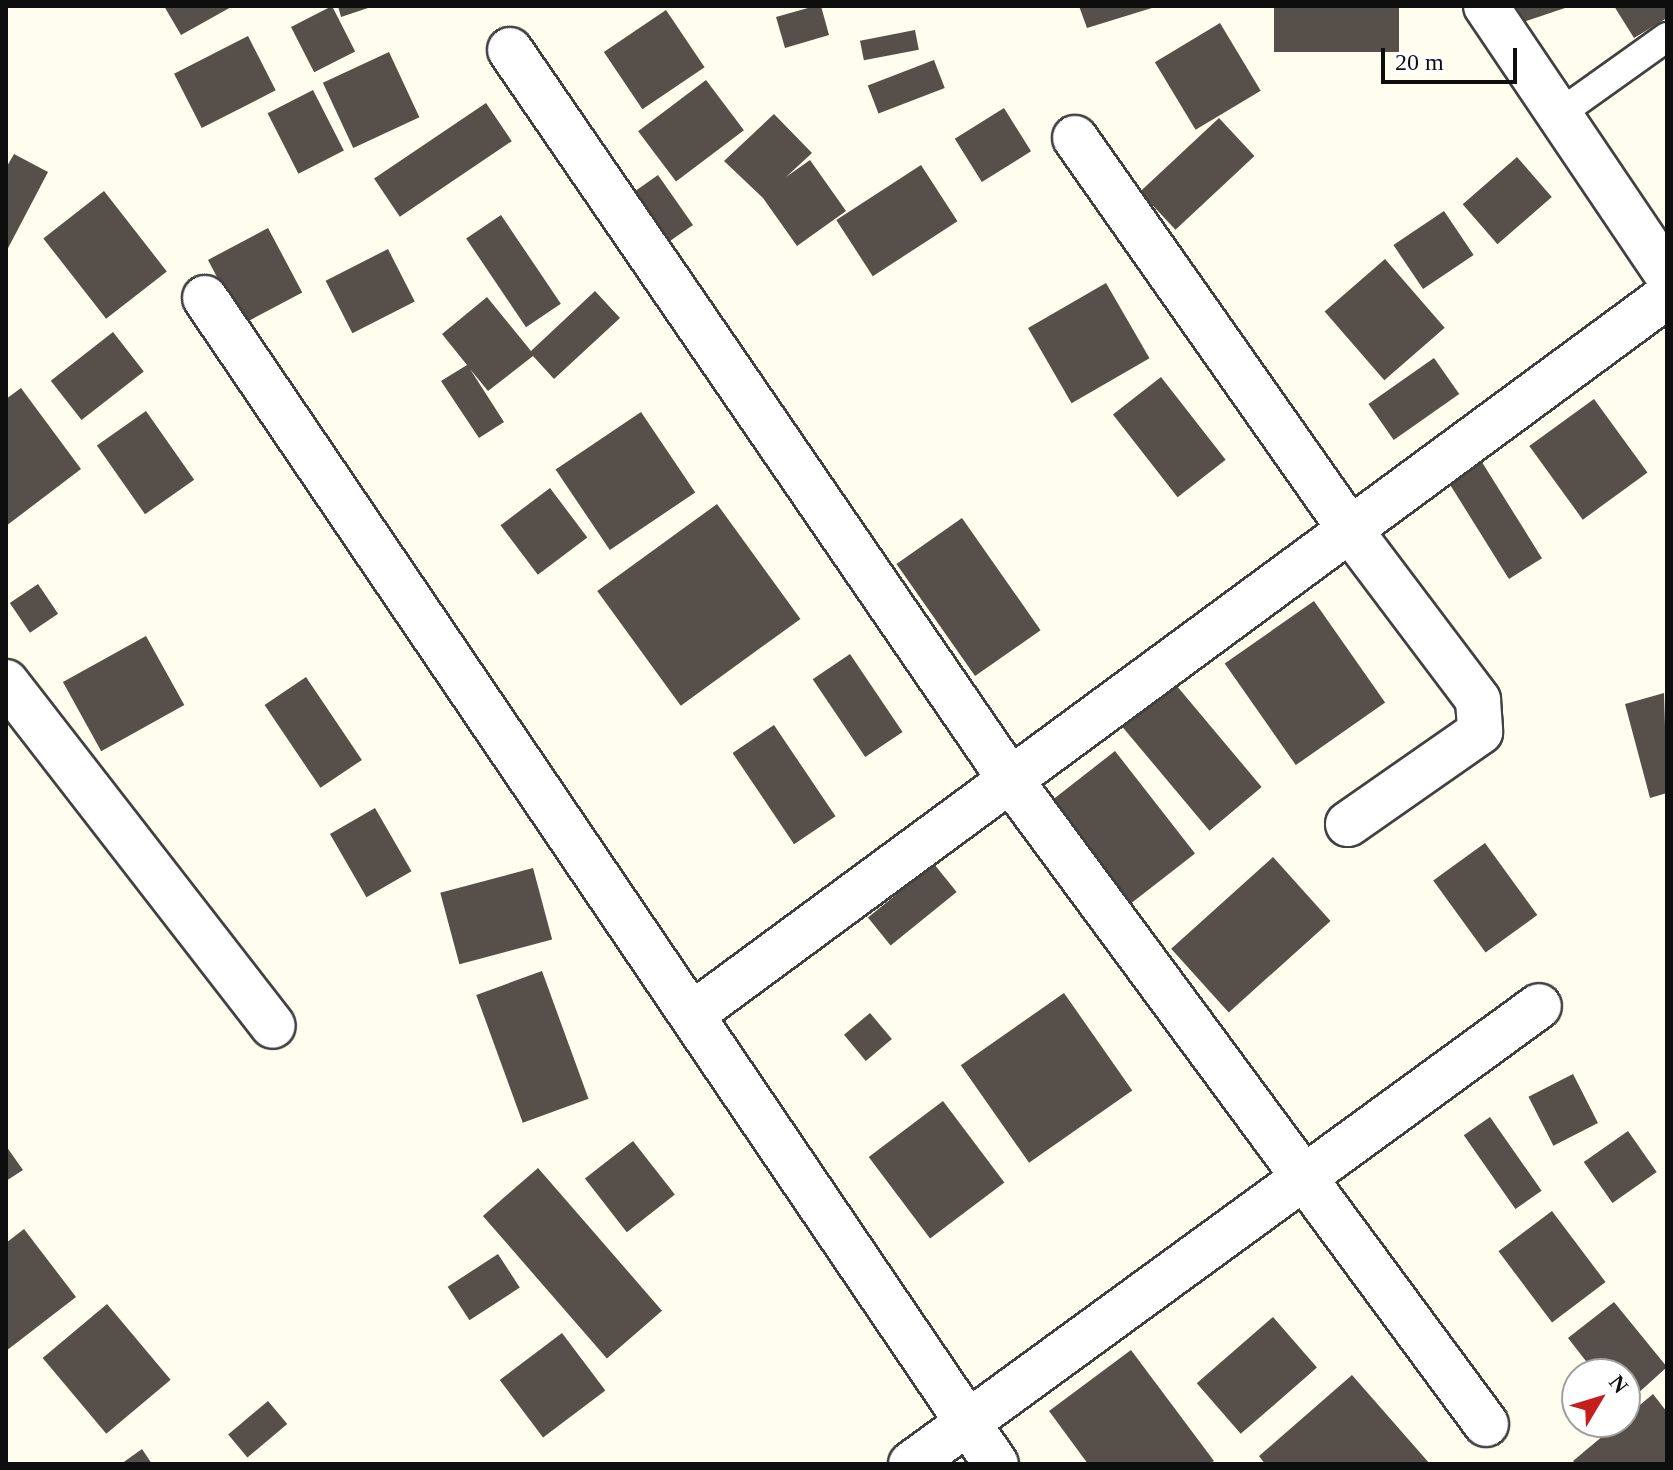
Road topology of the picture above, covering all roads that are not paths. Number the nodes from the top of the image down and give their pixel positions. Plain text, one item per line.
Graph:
1 (1486, 6) edge
2 (1667, 37) edge
3 (510, 50) dead end
4 (1559, 114) junction
5 (1075, 138) dead end
6 (1667, 274) edge
7 (1667, 296) edge
8 (205, 298) dead end
9 (1350, 530) junction
10 (7, 686) edge
11 (1012, 782) junction
12 (1348, 824) dead end
13 (1539, 1006) dead end
14 (694, 1013) junction
15 (273, 1026) dead end
16 (1304, 1177) junction
17 (966, 1424) junction
18 (1486, 1424) dead end
19 (911, 1464) edge
20 (996, 1464) edge

1 - 4 street
2 - 4 lane
3 - 11 street
4 - 6 street
5 - 9 street
7 - 9 street
8 - 14 street
9 - 11 street
9 - 12 street
10 - 15 street
11 - 14 street
11 - 16 street
13 - 16 street
14 - 17 street
16 - 17 street
16 - 18 street
17 - 19 street
17 - 20 street

